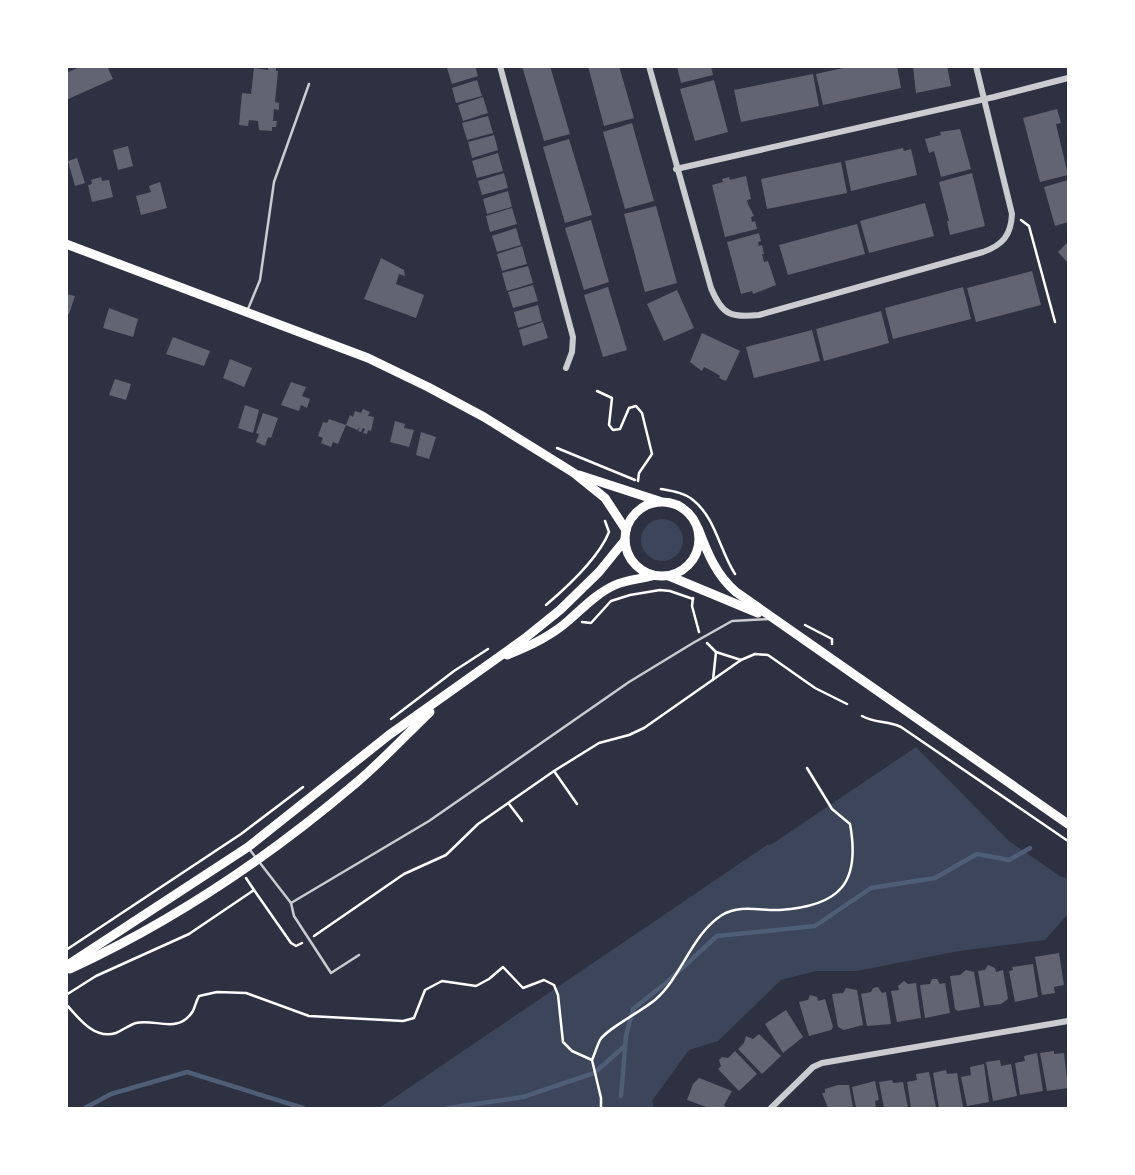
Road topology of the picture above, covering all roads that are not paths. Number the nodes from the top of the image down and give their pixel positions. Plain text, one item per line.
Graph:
1 (500, 66) edge
2 (649, 66) edge
3 (976, 66) edge
4 (1069, 78) edge
5 (309, 84) dead end
6 (984, 99) junction
7 (677, 169) junction
8 (66, 244) edge
9 (247, 312) junction
10 (566, 368) dead end
11 (574, 473) junction
12 (660, 502) junction
13 (698, 528) junction
14 (625, 535) junction
15 (654, 576) junction
16 (670, 576) junction
17 (772, 619) junction
18 (496, 660) junction
19 (452, 692) junction
20 (1069, 824) edge
21 (248, 847) junction
22 (258, 860) junction
23 (291, 903) junction
24 (359, 955) dead end
25 (66, 969) edge
26 (1069, 1021) edge
27 (771, 1108) edge

1 - 10 street
2 - 7 street
3 - 6 street
4 - 6 street
5 - 9 lane
6 - 7 street
6 - 7 street
8 - 9 main road
9 - 11 main road
11 - 12 main road
11 - 14 main road
12 - 13 main road
12 - 14 main road
13 - 16 main road
13 - 17 main road
14 - 15 main road
14 - 18 main road
15 - 16 main road
15 - 18 main road
16 - 17 main road
17 - 20 main road
17 - 23 lane
18 - 19 main road
19 - 21 main road
19 - 22 main road
21 - 22 lane
21 - 25 main road
22 - 23 lane
22 - 25 main road
23 - 24 lane
26 - 27 street

